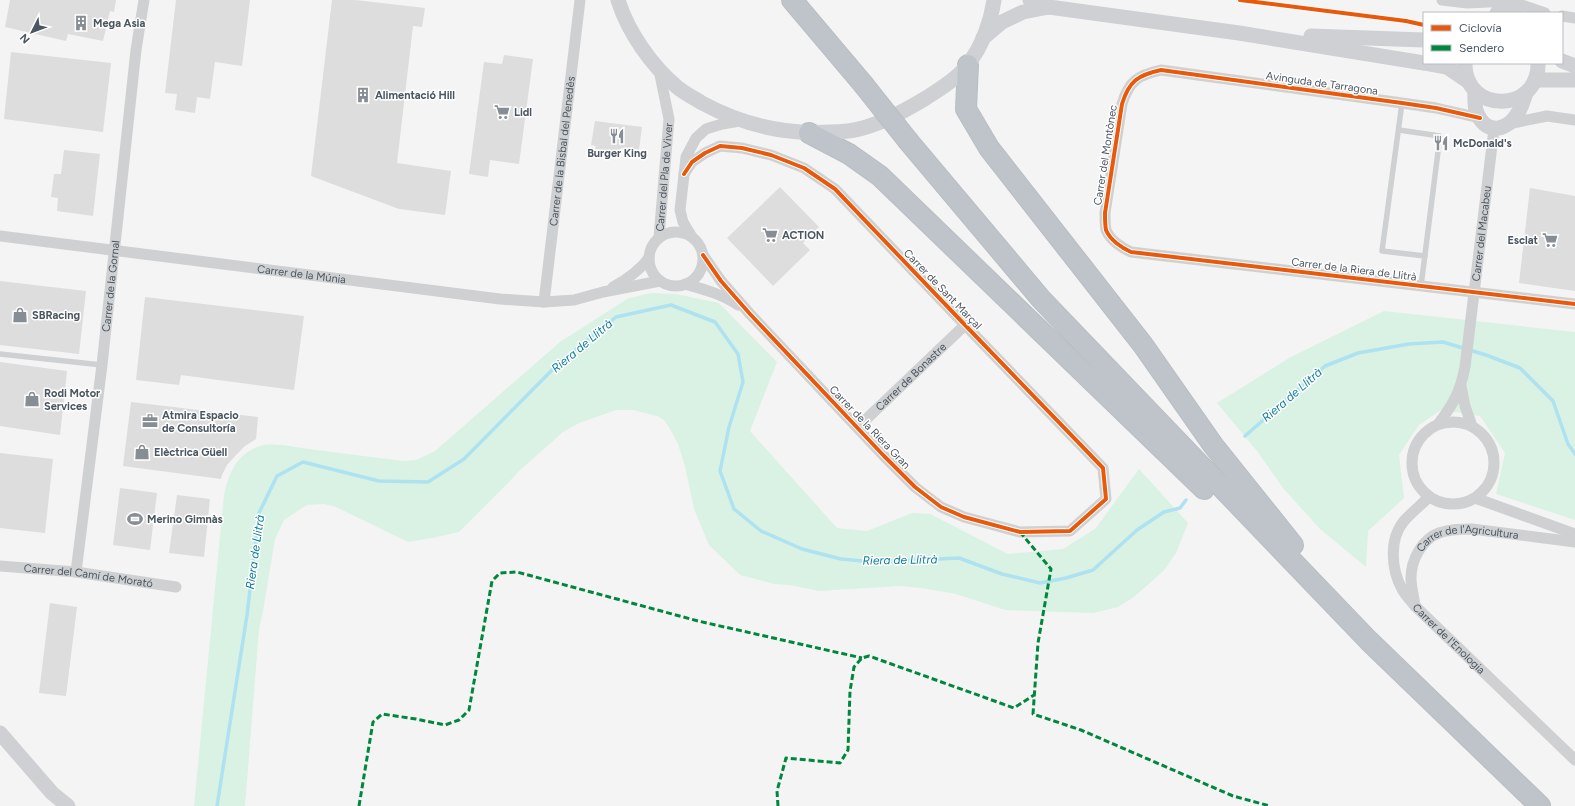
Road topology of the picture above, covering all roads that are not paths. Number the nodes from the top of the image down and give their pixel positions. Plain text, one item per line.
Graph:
1 (144, 0) edge
2 (580, 0) edge
3 (618, 0) edge
4 (792, 0) edge
5 (994, 0) edge
6 (1030, 0) edge
7 (1442, 0) edge
8 (1512, 5) edge
9 (1049, 7) junction
10 (1499, 12) edge
11 (1541, 12) edge
12 (1563, 16) edge
13 (1575, 18) edge
14 (1239, 33) junction
15 (982, 38) junction
16 (1423, 40) edge
17 (1563, 61) edge
18 (1423, 63) edge
19 (1432, 64) edge
20 (1465, 64) edge
21 (1538, 64) edge
22 (968, 65) junction
23 (1575, 66) edge
24 (659, 70) junction
25 (1161, 70) joint
26 (1535, 80) junction
27 (1575, 80) edge
28 (1472, 86) junction
29 (1526, 93) junction
30 (1402, 103) junction
31 (1480, 118) junction
32 (1575, 120) edge
33 (740, 121) junction
34 (1501, 126) junction
35 (1398, 130) junction
36 (808, 134) junction
37 (684, 174) junction
38 (0, 236) edge
39 (659, 237) junction
40 (692, 237) junction
41 (115, 251) junction
42 (1131, 252) joint
43 (703, 255) junction
44 (1425, 256) junction
45 (649, 258) junction
46 (660, 281) junction
47 (685, 284) junction
48 (1421, 286) junction
49 (604, 292) junction
50 (1473, 292) junction
51 (544, 302) junction
52 (1575, 304) edge
53 (750, 314) junction
54 (965, 325) junction
55 (0, 354) edge
56 (102, 365) junction
57 (1461, 386) junction
58 (1439, 424) junction
59 (1472, 426) junction
60 (858, 427) junction
61 (1429, 497) junction
62 (1475, 498) junction
63 (1070, 531) joint
64 (1575, 534) edge
65 (1575, 542) edge
66 (0, 566) edge
67 (76, 572) junction
68 (176, 587) dead end
69 (1415, 606) junction
70 (1369, 641) junction
71 (0, 733) edge
72 (1575, 760) edge
73 (68, 806) edge
74 (1540, 806) edge

1 - 41 street, Carrer de la Gornal
2 - 51 street, Carrer de la Bisbal del Penedès
3 - 24 street
4 - 70 highway, bridge
5 - 15 street
6 - 9 street
7 - 8 street
8 - 10 street
8 - 11 street
9 - 14 street
9 - 15 street
12 - 13 street
14 - 16 street
14 - 18 street
15 - 22 street
17 - 23 street
19 - 28 street
20 - 28 street
21 - 26 street
22 - 36 street
22 - 70 highway
24 - 33 street
24 - 39 street, Carrer del Pla de Viver
25 - 30 street, Avinguda de Tarragona
25 - 42 street, Carrer del Montònec
26 - 27 street
26 - 29 street
28 - 29 street
28 - 31 street
29 - 34 street
30 - 31 street, Avinguda de Tarragona
30 - 35 lane
31 - 34 street
32 - 34 street
33 - 36 street
33 - 37 street, Carrer del Pla de Viver
34 - 50 street, Carrer del Macabeu
35 - 44 lane
35 - 44 lane
36 - 70 highway
37 - 40 street, Carrer del Pla de Viver
37 - 54 street, Carrer de Sant Marçal
38 - 41 street, Carrer de la Múnia
39 - 40 street
39 - 45 street
40 - 43 street
41 - 51 street, Carrer de la Múnia
41 - 56 street, Carrer de la Gornal
42 - 48 street, Carrer de la Riera de Llitrà
43 - 47 street
43 - 53 street, Carrer de la Riera Gran
44 - 48 lane
45 - 46 street
45 - 49 street, Carrer de la Múnia
46 - 47 street
46 - 49 street, Carrer de la Múnia
47 - 53 street, Carrer de la Riera Gran
48 - 50 street, Carrer de la Riera de Llitrà
49 - 51 street, Carrer de la Múnia
50 - 52 street, Carrer de la Riera de Llitrà
50 - 57 street, Carrer del Macabeu
53 - 60 street, Carrer de la Riera Gran
54 - 60 street, Carrer de Bonastre
54 - 63 street, Carrer de Sant Marçal
55 - 56 lane
56 - 67 street, Carrer de la Gornal
57 - 58 street, Carrer del Macabeu
57 - 59 street, Carrer del Macabeu
58 - 59 street
58 - 61 street
59 - 62 street
60 - 63 street, Carrer de la Riera Gran
61 - 62 street
61 - 69 street, Carrer de l'Enologia
62 - 64 street, Carrer de l'Agricultura
65 - 69 street, Carrer de l'Agricultura
66 - 67 street, Carrer del Camí de Morató
67 - 68 street, Carrer del Camí de Morató
69 - 72 street, Carrer de l'Enologia
70 - 74 highway
71 - 73 street

